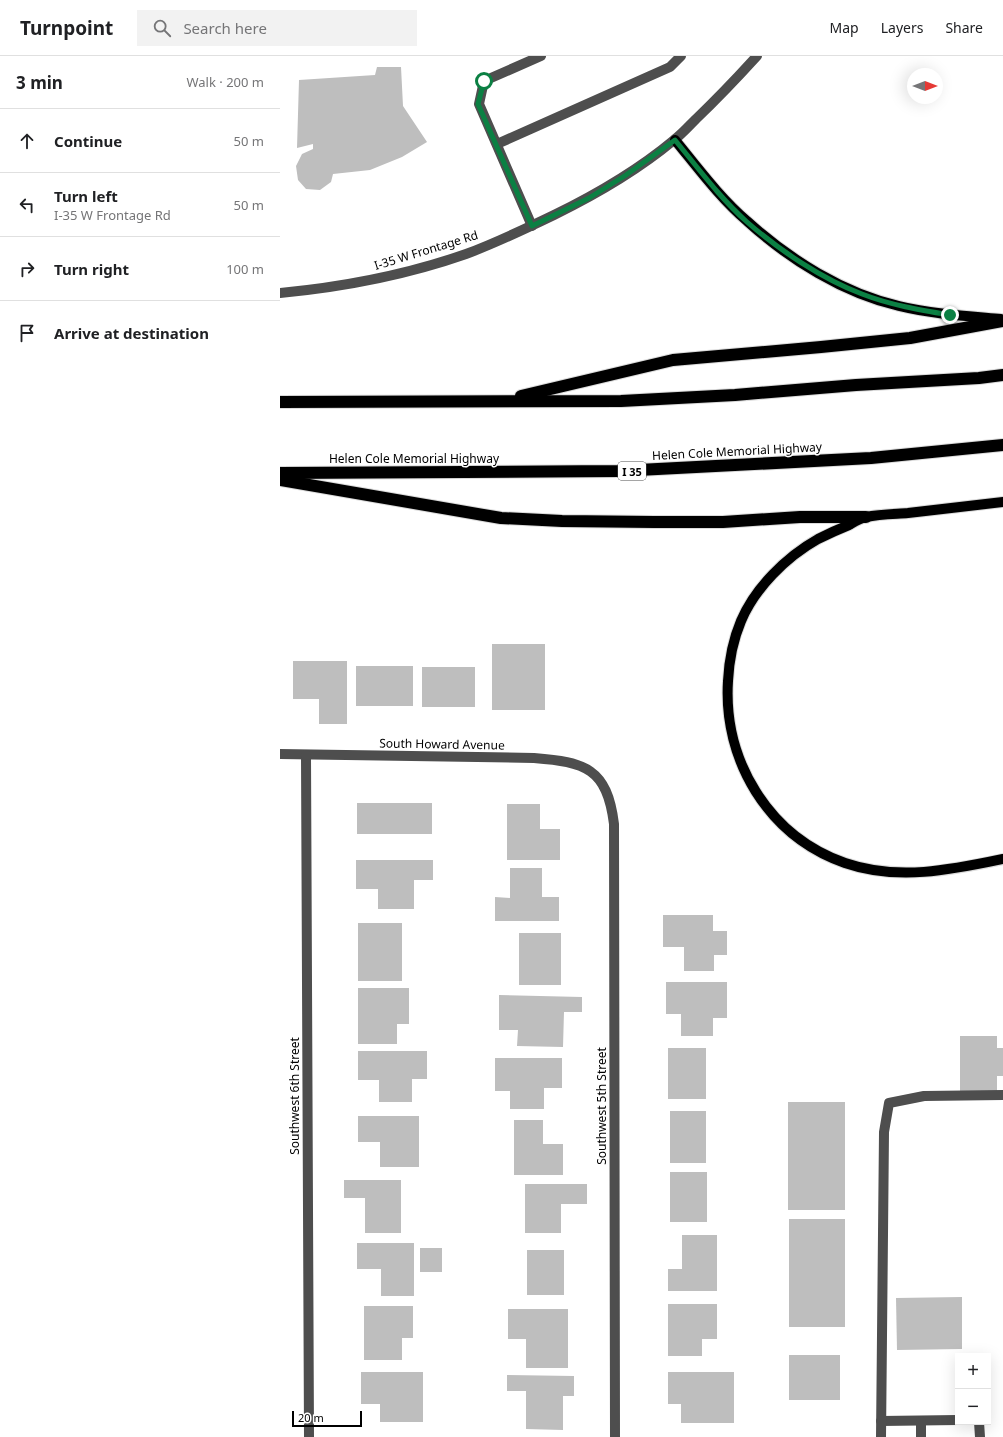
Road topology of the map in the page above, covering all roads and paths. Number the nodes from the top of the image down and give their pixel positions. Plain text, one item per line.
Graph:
1 (541, 56) edge
2 (681, 56) edge
3 (757, 56) edge
4 (675, 140) junction
5 (497, 144) junction
6 (532, 226) junction
7 (280, 293) edge
8 (1003, 320) edge
9 (1003, 375) edge
10 (499, 401) junction
11 (280, 402) edge
12 (1003, 445) edge
13 (280, 473) edge
14 (280, 480) edge
15 (1003, 502) edge
16 (866, 517) junction
17 (280, 754) edge
18 (306, 755) junction
19 (600, 778) joint
20 (1003, 859) edge
21 (1003, 1095) edge
22 (955, 1420) edge
23 (881, 1421) junction
24 (921, 1421) junction
25 (979, 1425) edge
26 (309, 1437) edge
27 (615, 1437) edge
28 (881, 1437) edge
29 (921, 1437) edge
30 (980, 1437) edge

1 - 5 street
2 - 5 street
3 - 4 street, I-35 W Frontage Rd
4 - 6 street, I-35 W Frontage Rd
4 - 8 main road
5 - 6 street
6 - 7 street, I-35 W Frontage Rd
8 - 10 highway
9 - 10 highway
10 - 11 highway
12 - 13 highway, Helen Cole Memorial Highway / I 35
14 - 16 highway
15 - 16 main road
16 - 20 main road
17 - 18 street, South Howard Avenue
18 - 19 street, South Howard Avenue
18 - 26 street, Southwest 6th Street
19 - 27 street, Southwest 5th Street
21 - 23 street
22 - 24 street
23 - 24 street
23 - 28 street
24 - 29 street
25 - 30 street

